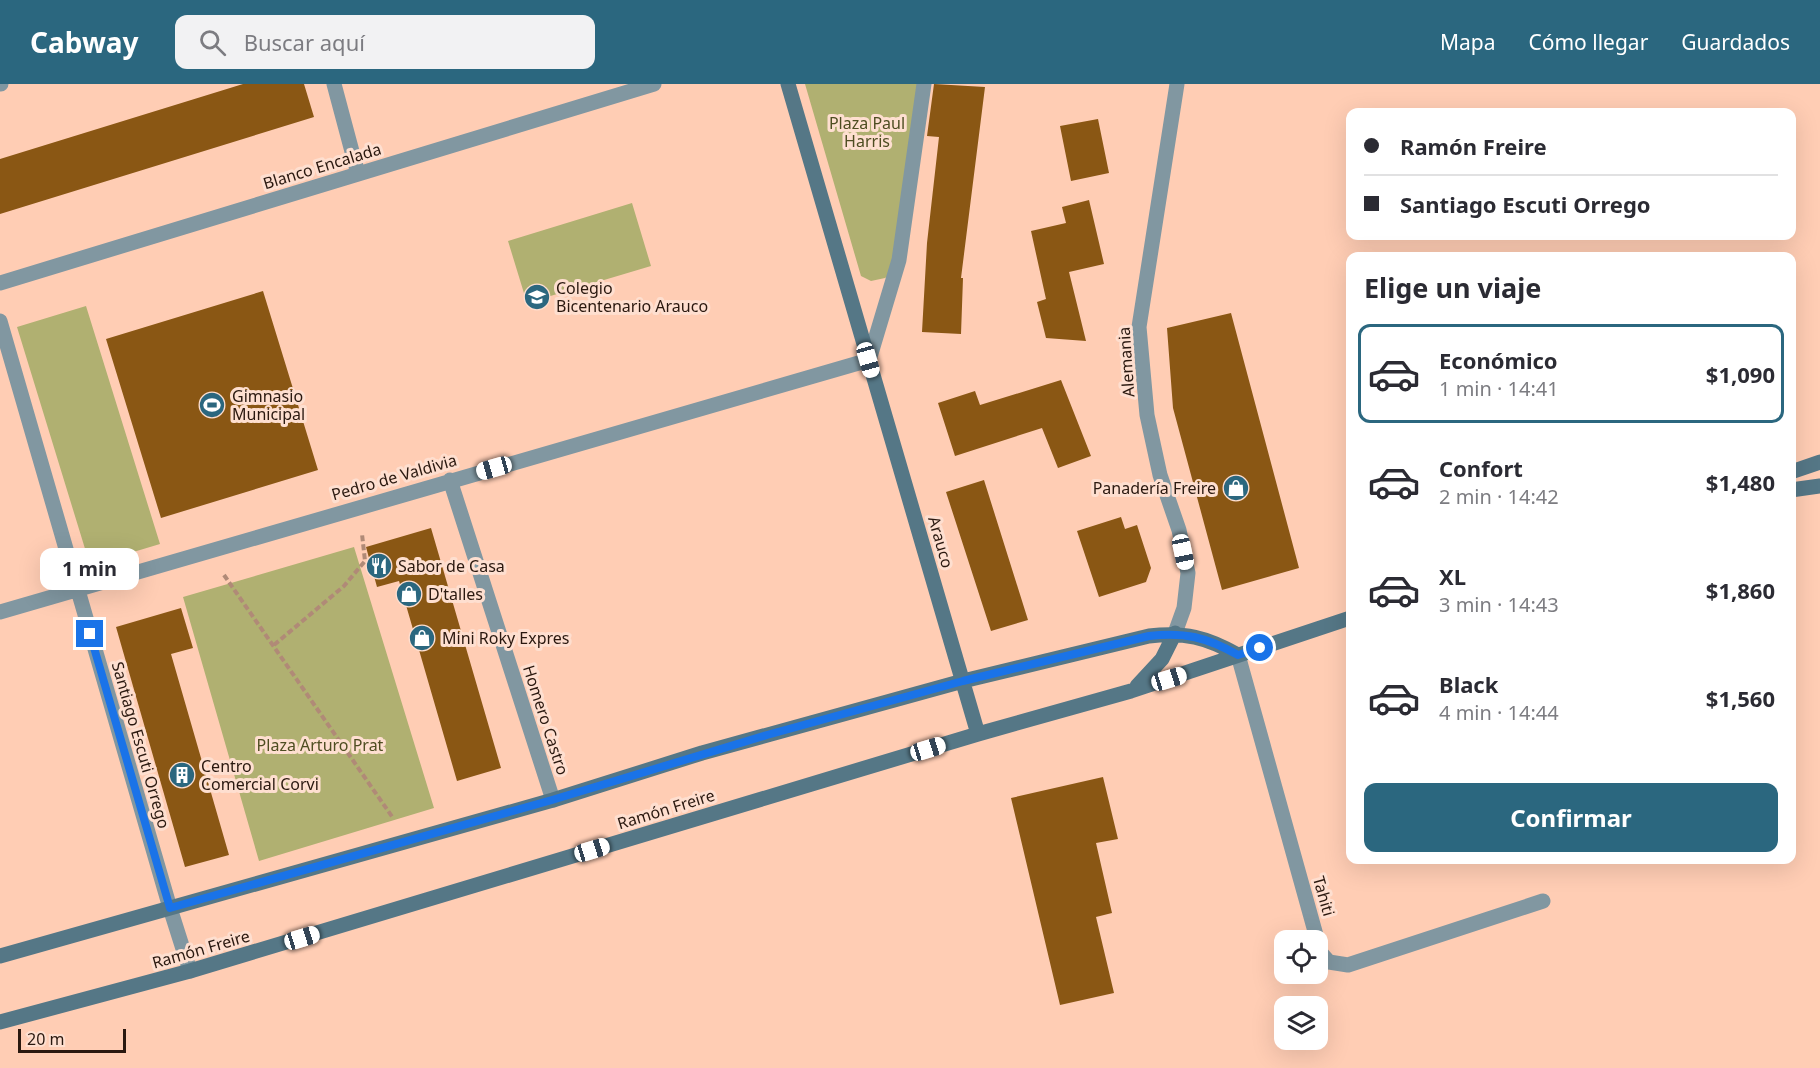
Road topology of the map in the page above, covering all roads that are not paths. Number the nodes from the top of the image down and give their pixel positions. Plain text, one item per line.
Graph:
1 (334, 84) edge
2 (654, 84) edge
3 (788, 84) edge
4 (924, 84) edge
5 (1177, 84) edge
6 (358, 174) junction
7 (0, 283) edge
8 (0, 321) edge
9 (868, 360) junction
10 (1820, 462) edge
11 (1796, 470) edge
12 (450, 480) junction
13 (1820, 486) edge
14 (1796, 489) edge
15 (77, 588) junction
16 (0, 612) edge
17 (1346, 619) edge
18 (1175, 633) junction
19 (1238, 655) junction
20 (963, 681) junction
21 (1131, 691) junction
22 (978, 734) junction
23 (552, 800) junction
24 (1543, 901) dead end
25 (170, 908) junction
26 (0, 956) edge
27 (190, 971) junction
28 (0, 1022) edge

1 - 6 street
2 - 6 street, Blanco Encalada
3 - 9 main road, Arauco
4 - 9 street
5 - 18 street, Alemania
6 - 7 street, Blanco Encalada
8 - 15 street, Santiago Escuti Orrego
9 - 12 street, Pedro de Valdivia
9 - 20 main road, Arauco
10 - 11 main road
12 - 15 street, Pedro de Valdivia
12 - 23 street, Homero Castro
13 - 14 main road
15 - 16 street, Pedro de Valdivia
15 - 25 street, Santiago Escuti Orrego
17 - 19 main road, Ramón Freire
18 - 19 main road
18 - 20 main road
18 - 21 main road
19 - 21 main road, Ramón Freire
19 - 24 street, Tahiti
20 - 22 main road, Arauco
20 - 23 main road
21 - 22 main road, Ramón Freire
22 - 27 main road, Ramón Freire
23 - 25 main road
25 - 26 main road
25 - 27 street, Santiago Escuti Orrego
27 - 28 main road, Ramón Freire

